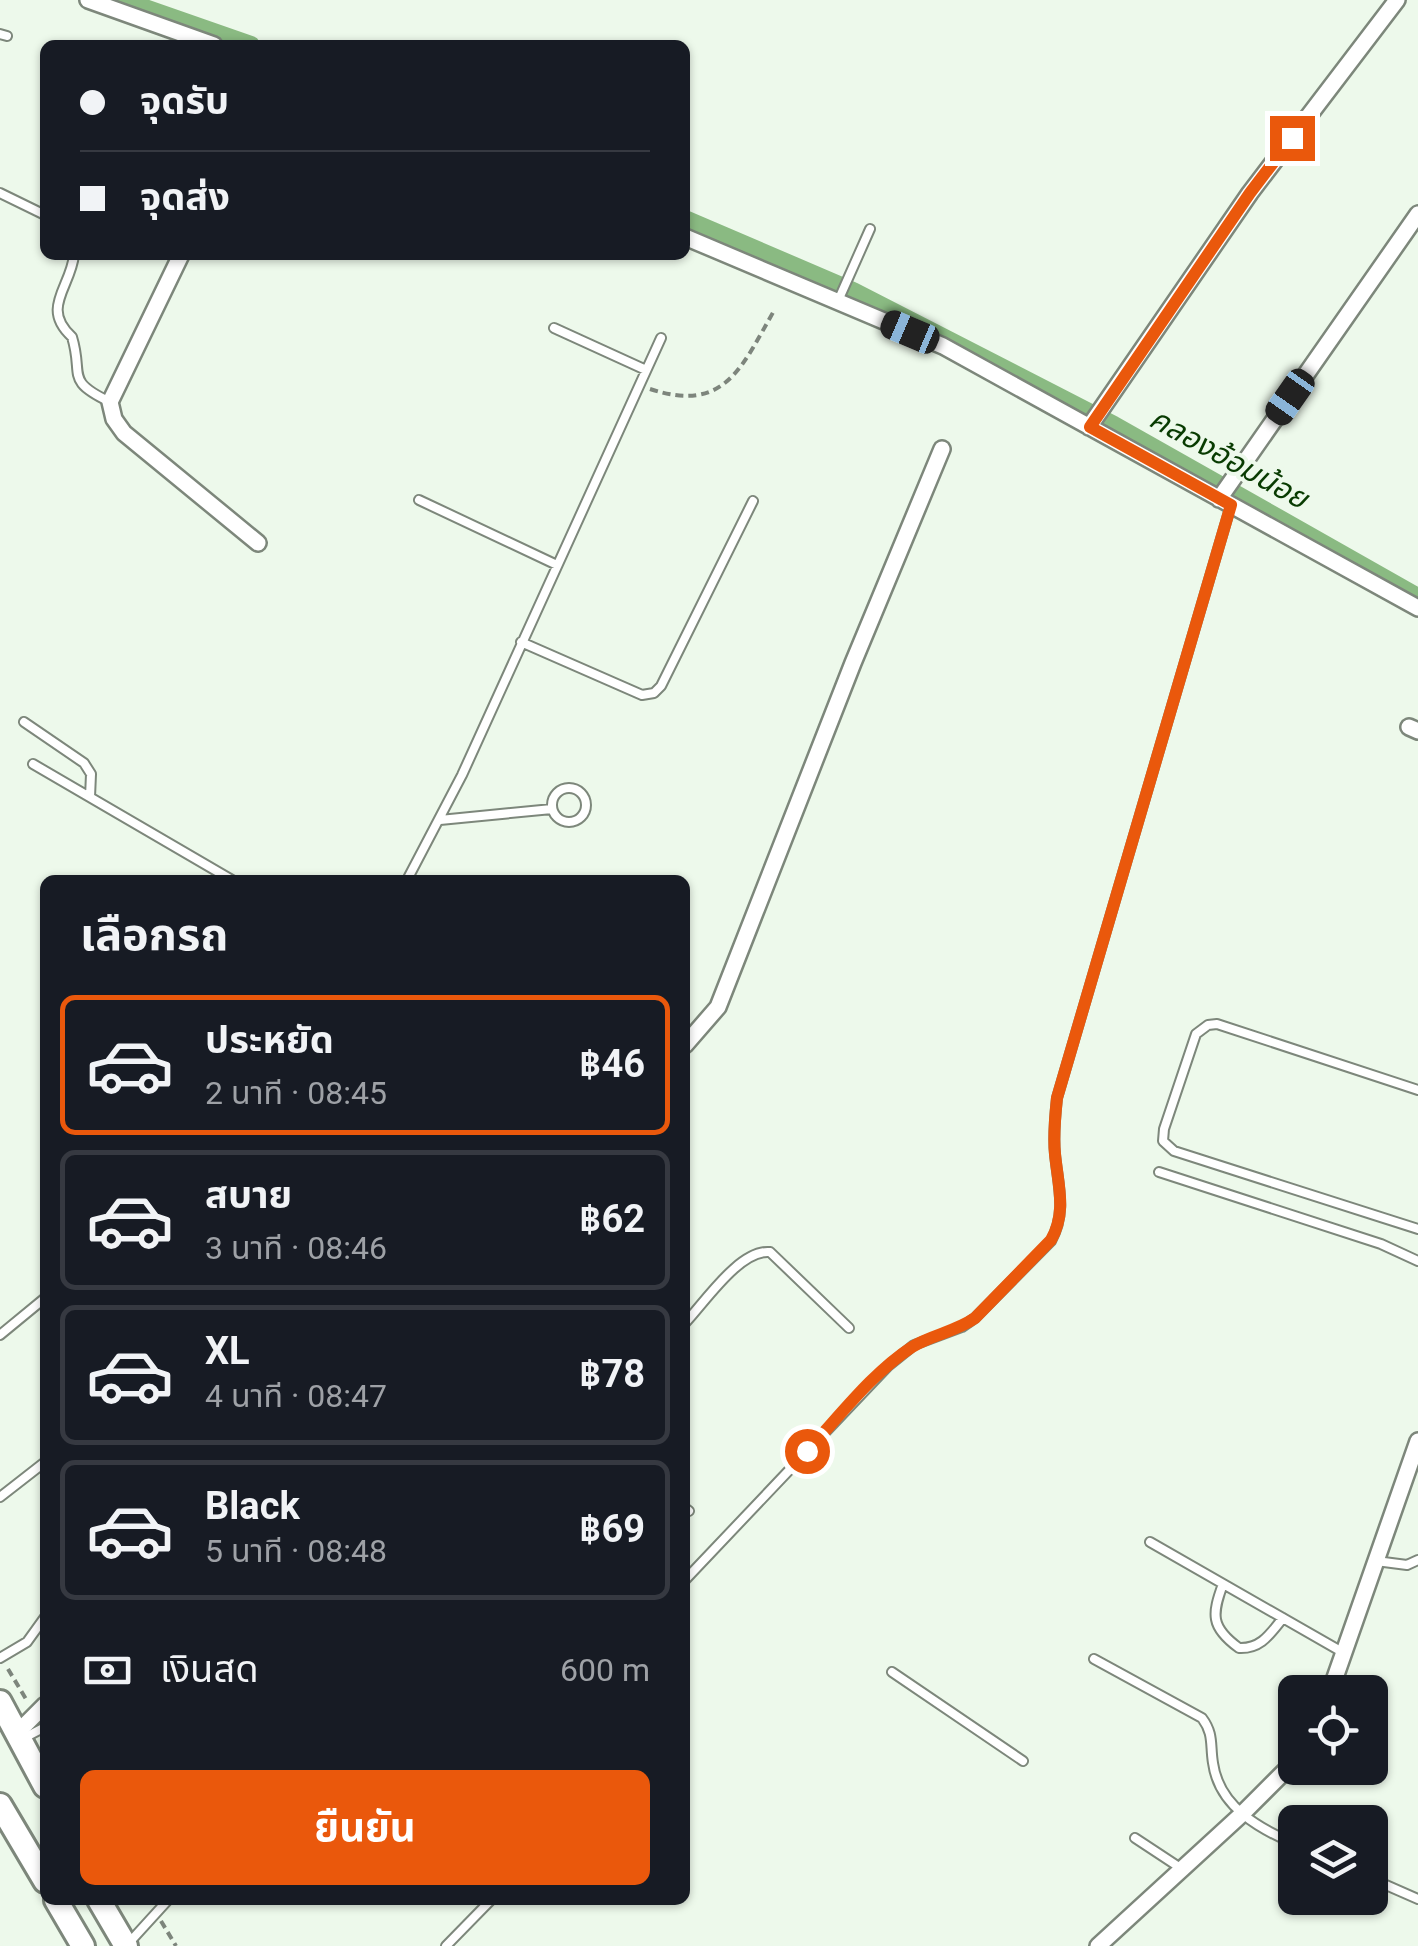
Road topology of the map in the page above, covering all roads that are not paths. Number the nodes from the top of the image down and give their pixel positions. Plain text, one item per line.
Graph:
1 (88, 0) edge
2 (1397, 0) edge
3 (200, 40) edge
4 (0, 193) edge
5 (40, 213) edge
6 (1418, 214) edge
7 (870, 229) dead end
8 (690, 239) edge
9 (72, 260) edge
10 (179, 260) edge
11 (839, 297) junction
12 (554, 328) dead end
13 (662, 338) dead end
14 (646, 370) junction
15 (110, 402) junction
16 (1095, 419) junction
17 (942, 449) dead end
18 (1225, 496) junction
19 (419, 500) dead end
20 (753, 501) dead end
21 (258, 542) dead end
22 (557, 565) junction
23 (1418, 608) edge
24 (521, 642) junction
25 (24, 722) dead end
26 (34, 764) dead end
27 (90, 798) junction
28 (552, 808) junction
29 (440, 820) junction
30 (223, 875) edge
31 (410, 875) edge
32 (690, 1039) edge
33 (1418, 1090) edge
34 (1159, 1172) dead end
35 (1418, 1230) edge
36 (1418, 1261) edge
37 (40, 1302) edge
38 (690, 1318) edge
39 (849, 1328) dead end
40 (0, 1335) edge
41 (1418, 1441) edge
42 (40, 1466) edge
43 (0, 1497) edge
44 (1150, 1542) dead end
45 (1418, 1560) edge
46 (1376, 1561) junction
47 (690, 1575) edge
48 (1223, 1584) junction
49 (1283, 1618) junction
50 (40, 1624) edge
51 (1344, 1653) junction
52 (0, 1658) edge
53 (1094, 1660) dead end
54 (892, 1672) dead end
55 (1336, 1675) edge
56 (0, 1702) edge
57 (40, 1717) edge
58 (12, 1735) edge
59 (1022, 1761) dead end
60 (40, 1778) edge
61 (1278, 1778) edge
62 (40, 1797) edge
63 (0, 1805) edge
64 (1242, 1814) junction
65 (0, 1817) edge
66 (1278, 1837) edge
67 (1134, 1838) dead end
68 (1182, 1869) junction
69 (40, 1872) edge
70 (40, 1873) edge
71 (1388, 1886) edge
72 (1418, 1899) edge
73 (59, 1905) edge
74 (101, 1905) edge
75 (163, 1905) edge
76 (486, 1905) edge
77 (83, 1946) edge
78 (126, 1946) edge
79 (446, 1946) edge
80 (1098, 1946) edge

1 - 3 street
2 - 16 street
4 - 5 lane
6 - 18 street
7 - 11 lane
8 - 11 street
9 - 15 lane
10 - 15 street
11 - 16 street
12 - 14 lane
13 - 14 lane
14 - 22 lane
15 - 21 street
16 - 18 street
17 - 32 street
18 - 23 street
18 - 47 lane
19 - 22 lane
20 - 24 lane
22 - 24 lane
24 - 29 lane
25 - 27 lane
26 - 27 lane
27 - 30 lane
28 - 28 lane
28 - 29 lane
29 - 31 lane
33 - 35 lane
34 - 36 lane
37 - 40 lane
38 - 39 lane
41 - 46 street
42 - 43 lane
44 - 48 lane
45 - 46 lane
46 - 51 street
48 - 49 lane
48 - 49 lane
49 - 51 lane
50 - 52 lane
51 - 55 street
53 - 64 lane
54 - 59 lane
56 - 58 main road
57 - 58 street
58 - 60 main road
58 - 62 main road
61 - 64 street
63 - 69 main road
64 - 66 lane
64 - 68 street
65 - 70 main road
67 - 68 lane
68 - 80 street
71 - 72 lane
73 - 77 main road
74 - 78 main road
75 - 78 lane
76 - 79 lane

